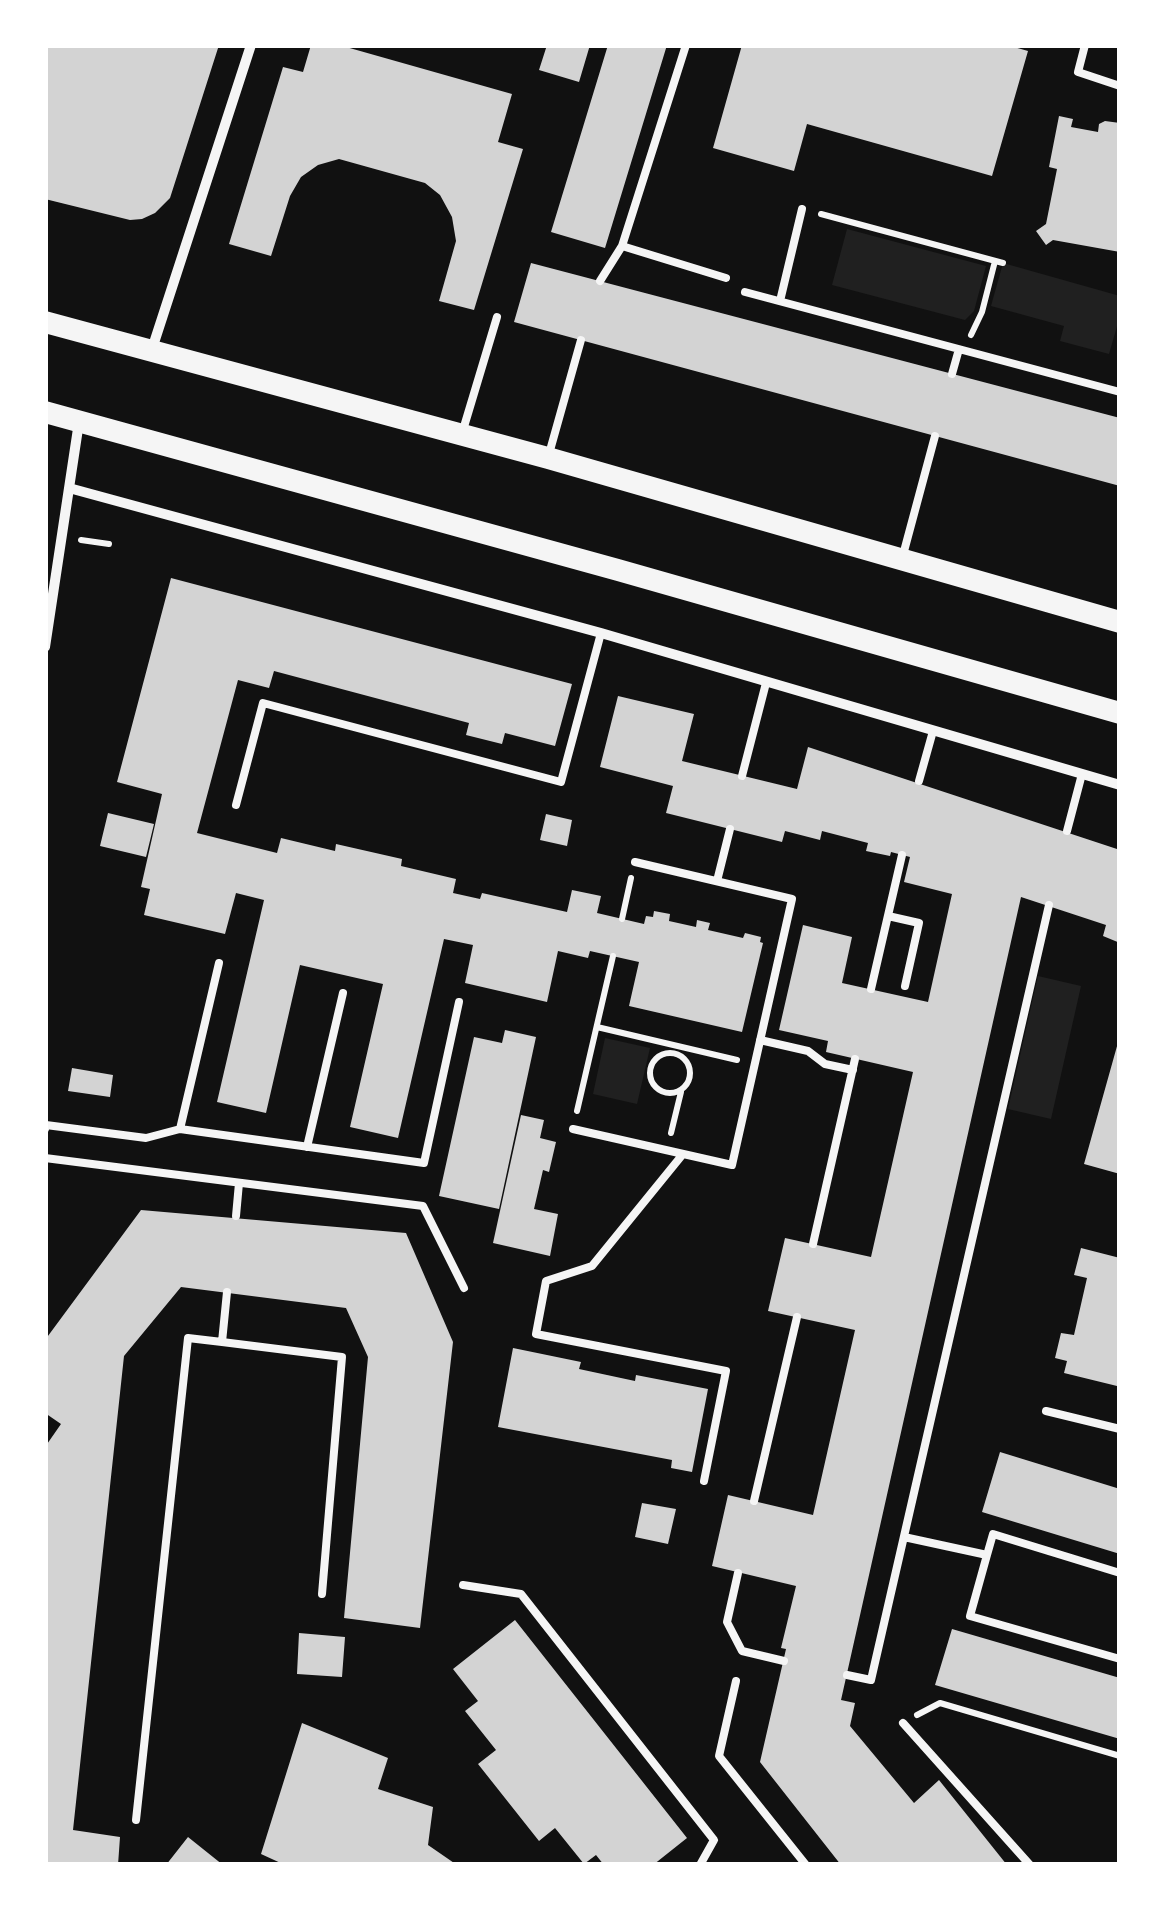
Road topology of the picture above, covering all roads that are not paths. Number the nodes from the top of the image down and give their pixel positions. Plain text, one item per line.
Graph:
1 (251, 45) edge
2 (686, 45) edge
3 (1085, 45) edge
4 (1120, 86) edge
5 (802, 210) road end
6 (622, 246) junction
7 (726, 278) dead end
8 (600, 282) dead end
9 (745, 292) dead end
10 (780, 301) junction
11 (497, 317) dead end
12 (45, 322) edge
13 (582, 340) dead end
14 (152, 349) junction
15 (958, 349) junction
16 (952, 374) dead end
17 (1120, 392) edge
18 (58, 418) edge
19 (462, 434) junction
20 (935, 436) dead end
21 (548, 458) junction
22 (69, 488) junction
23 (902, 559) junction
24 (1120, 622) edge
25 (601, 633) junction
26 (45, 647) edge
27 (766, 682) junction
28 (1120, 714) edge
29 (933, 731) junction
30 (1082, 774) junction
31 (742, 776) dead end
32 (919, 782) dead end
33 (1120, 785) edge
34 (236, 805) dead end
35 (730, 829) dead end
36 (1067, 832) dead end
37 (902, 855) dead end
38 (634, 862) road end
39 (717, 881) junction
40 (1050, 905) dead end
41 (888, 916) junction
42 (219, 964) dead end
43 (905, 986) dead end
44 (871, 990) dead end
45 (343, 992) dead end
46 (459, 1002) dead end
47 (760, 1040) junction
48 (856, 1059) dead end
49 (853, 1070) junction
50 (45, 1129) edge
51 (573, 1129) road end
52 (180, 1130) junction
53 (307, 1147) junction
54 (682, 1154) junction
55 (45, 1158) edge
56 (239, 1183) junction
57 (236, 1216) dead end
58 (813, 1244) dead end
59 (464, 1288) dead end
60 (227, 1292) dead end
61 (797, 1317) dead end
62 (222, 1342) junction
63 (1046, 1411) dead end
64 (1120, 1429) edge
65 (704, 1481) dead end
66 (754, 1502) dead end
67 (904, 1537) junction
68 (987, 1555) junction
69 (738, 1572) dead end
70 (1120, 1573) edge
71 (462, 1585) dead end
72 (322, 1594) dead end
73 (1120, 1659) edge
74 (784, 1661) dead end
75 (846, 1674) dead end
76 (736, 1681) dead end
77 (903, 1723) road end
78 (136, 1820) dead end
79 (700, 1865) edge
80 (806, 1865) edge
81 (1030, 1865) edge

1 - 14 street
2 - 6 lane
3 - 4 lane
5 - 10 lane
6 - 7 lane
6 - 8 lane
9 - 10 lane
10 - 15 lane
11 - 19 lane
12 - 14 main road
13 - 21 lane
14 - 19 main road
15 - 16 lane
15 - 17 lane
18 - 22 street
18 - 28 main road
19 - 21 main road
20 - 23 lane
21 - 23 main road
22 - 25 street
22 - 26 street
23 - 24 main road
25 - 27 street
25 - 34 lane
27 - 29 street
27 - 31 lane
29 - 30 street
29 - 32 lane
30 - 33 street
30 - 36 lane
35 - 39 lane
37 - 41 lane
38 - 39 lane
39 - 47 lane
40 - 67 lane
41 - 43 lane
41 - 44 lane
42 - 52 lane
45 - 53 lane
46 - 53 lane
47 - 49 lane
47 - 54 lane
48 - 49 lane
49 - 58 lane
50 - 52 lane
51 - 54 lane
52 - 53 lane
54 - 65 lane
55 - 56 lane
56 - 57 lane
56 - 59 lane
60 - 62 lane
61 - 66 lane
62 - 72 lane
62 - 78 lane
63 - 64 lane
67 - 68 lane
67 - 75 lane
68 - 70 lane
68 - 73 lane
69 - 74 lane
71 - 79 lane
76 - 80 lane
77 - 81 lane

